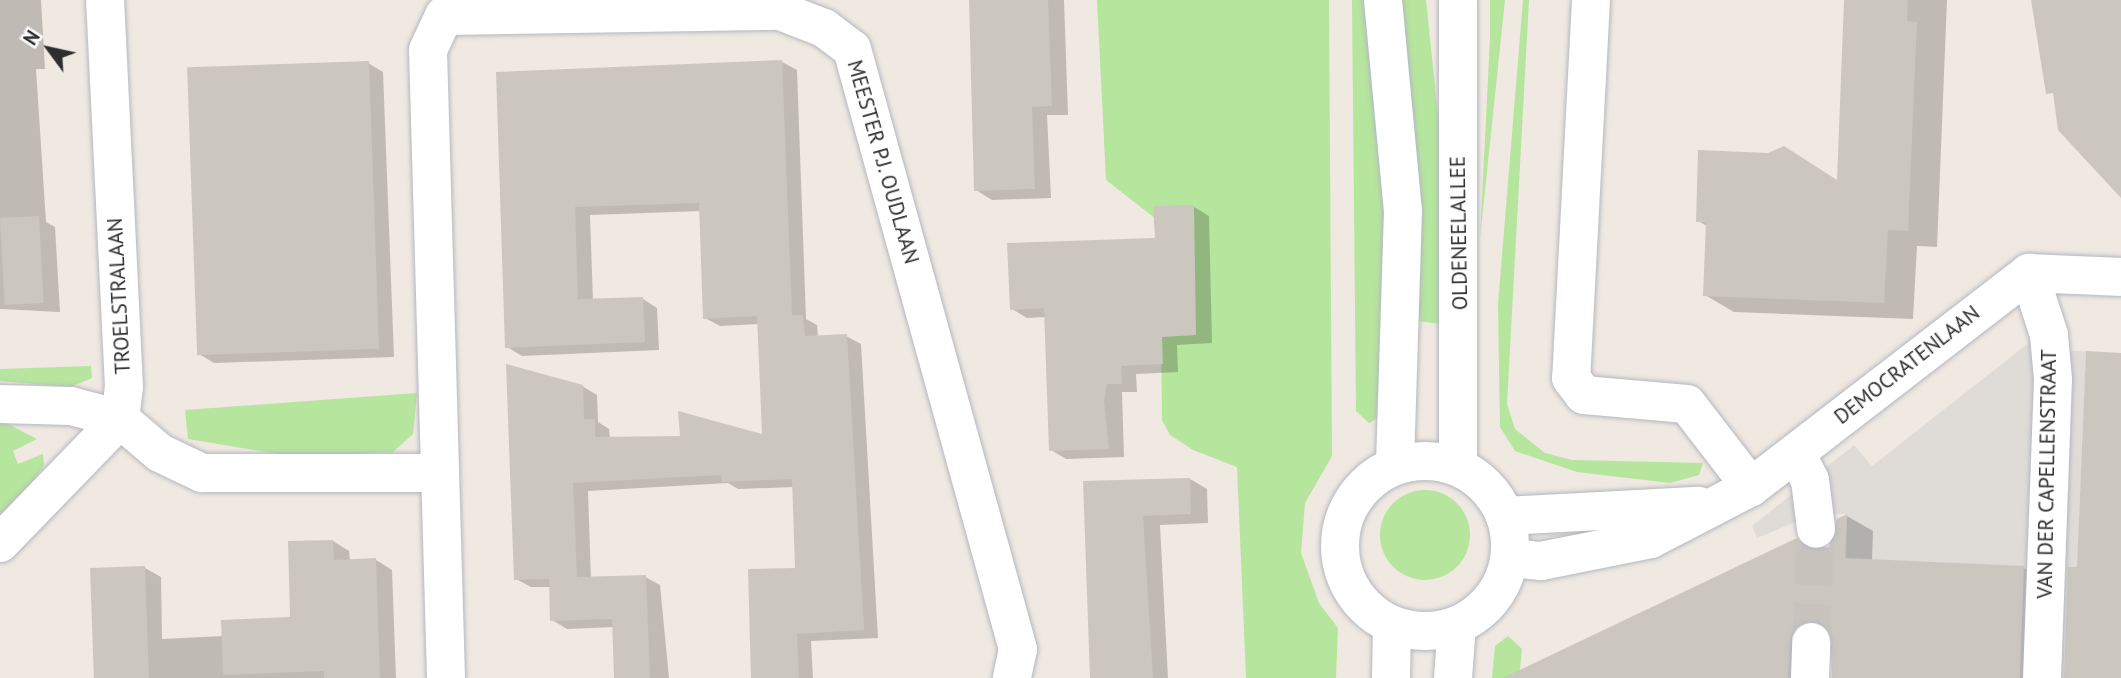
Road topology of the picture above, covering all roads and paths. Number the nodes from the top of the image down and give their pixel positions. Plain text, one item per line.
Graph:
1 (104, 0) edge
2 (1383, 0) edge
3 (1458, 0) edge
4 (1591, 0) edge
5 (2029, 273) junction
6 (2121, 277) edge
7 (0, 404) edge
8 (120, 419) junction
9 (1796, 453) junction
10 (1395, 465) junction
11 (1458, 466) junction
12 (440, 473) junction
13 (1751, 487) junction
14 (1708, 505) junction
15 (1505, 516) junction
16 (1816, 529) tunnel mouth
17 (0, 543) edge
18 (1511, 558) junction
19 (1392, 625) junction
20 (1457, 625) junction
21 (446, 678) edge
22 (1012, 678) edge
23 (1391, 678) edge
24 (1453, 678) edge
25 (2042, 678) edge

1 - 8 street, TROELSTRALAAN
2 - 10 street
3 - 11 street, OLDENEELALLEE
4 - 13 street
5 - 6 street
5 - 9 street, DEMOCRATENLAAN
5 - 25 street, VAN DER CAPELLENSTRAAT
7 - 8 street
8 - 12 street
8 - 17 street
9 - 13 street, DEMOCRATENLAAN
9 - 16 street
10 - 11 street
10 - 19 street
11 - 15 street
12 - 21 street, MEESTER P.J. OUDLAAN
12 - 22 street, MEESTER P.J. OUDLAAN
13 - 14 street, DEMOCRATENLAAN
14 - 15 street, DEMOCRATENLAAN
14 - 18 street, DEMOCRATENLAAN
15 - 18 street
18 - 20 street
19 - 20 street
19 - 23 street
20 - 24 street

